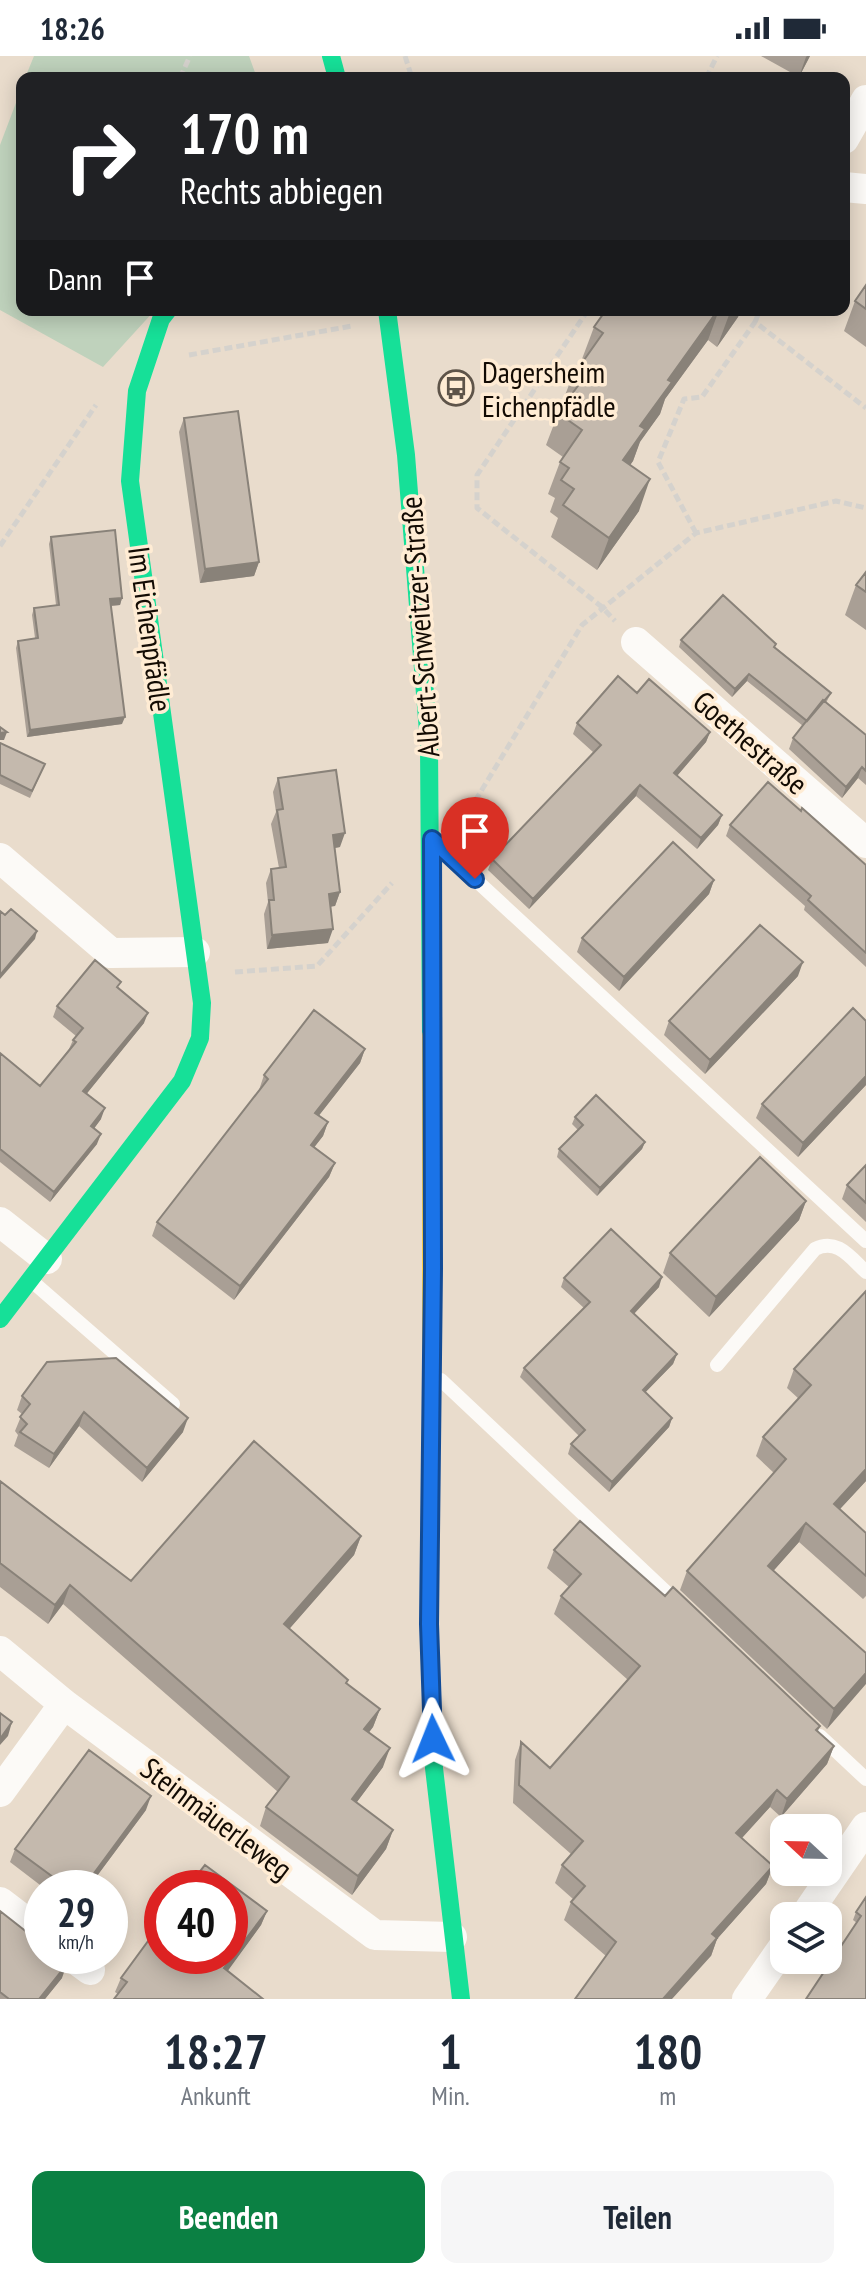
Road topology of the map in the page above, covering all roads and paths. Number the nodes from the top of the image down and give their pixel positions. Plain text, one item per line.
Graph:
1 (866, 100) edge
2 (850, 128) edge
3 (163, 316) edge
4 (381, 316) edge
5 (388, 316) edge
6 (584, 316) edge
7 (758, 316) edge
8 (755, 322) junction
9 (150, 353) junction
10 (98, 402) dead end
11 (866, 408) edge
12 (866, 508) edge
13 (696, 533) junction
14 (0, 546) edge
15 (602, 607) junction
16 (636, 642) joint
17 (432, 839) junction
18 (866, 843) edge
19 (0, 858) edge
20 (195, 952) junction
21 (234, 973) dead end
22 (0, 1222) edge
23 (866, 1241) edge
24 (38, 1270) junction
25 (866, 1272) edge
26 (0, 1319) edge
27 (717, 1365) dead end
28 (431, 1371) junction
29 (173, 1404) edge
30 (694, 1618) edge
31 (0, 1651) edge
32 (64, 1704) junction
33 (809, 1726) edge
34 (866, 1779) edge
35 (0, 1792) edge
36 (866, 1827) edge
37 (0, 1902) edge
38 (815, 1902) edge
39 (24, 1920) edge
40 (452, 1937) junction
41 (770, 1966) edge
42 (461, 1999) edge
43 (747, 1999) edge

1 - 2 street
3 - 9 street, Im Eichenpfädle
4 - 9 path
5 - 17 street, Albert-Schweitzer-Straße
6 - 15 path
7 - 8 path
8 - 11 path
8 - 13 path
9 - 20 street, Im Eichenpfädle
10 - 14 path
12 - 13 path
13 - 15 path
15 - 16 path
15 - 17 path
16 - 18 street, Goethestraße
17 - 21 path
17 - 23 lane
17 - 28 street, Albert-Schweitzer-Straße
19 - 20 street
20 - 24 street, Im Eichenpfädle
22 - 24 street
24 - 26 street, Im Eichenpfädle
24 - 29 lane
25 - 27 lane
28 - 30 lane
28 - 40 street, Albert-Schweitzer-Straße
31 - 32 street, Steinmäuerleweg
32 - 35 street
32 - 40 street, Steinmäuerleweg
33 - 34 lane
36 - 38 street
37 - 39 street
40 - 42 street, Albert-Schweitzer-Straße
41 - 43 street

